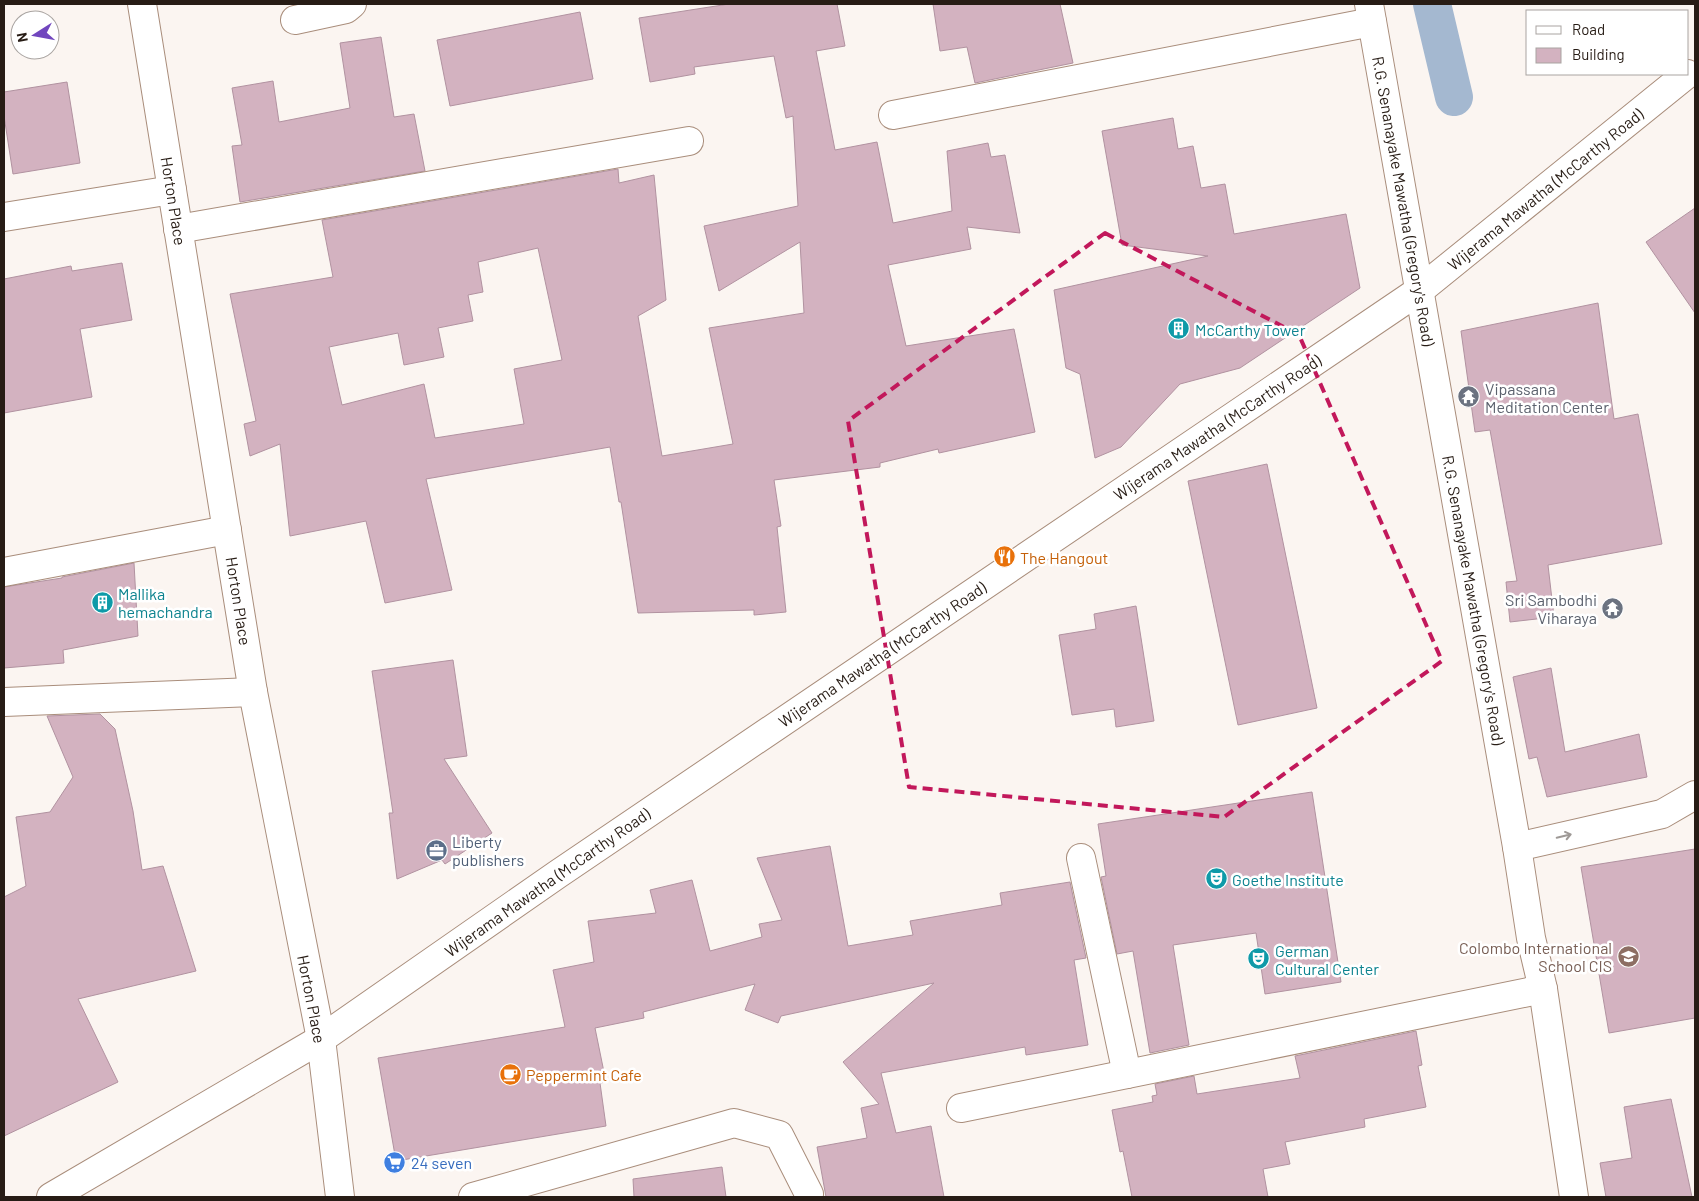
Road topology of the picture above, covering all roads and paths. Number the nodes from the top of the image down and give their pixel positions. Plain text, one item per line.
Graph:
1 (142, 4) edge
2 (352, 4) edge
3 (1370, 13) edge
4 (295, 20) dead end
5 (1687, 75) edge
6 (893, 115) dead end
7 (689, 141) dead end
8 (172, 190) junction
9 (4, 217) edge
10 (178, 229) junction
11 (1420, 290) junction
12 (227, 530) junction
13 (4, 572) edge
14 (253, 692) junction
15 (4, 702) edge
16 (1695, 795) edge
17 (1517, 847) junction
18 (1081, 858) dead end
19 (1543, 989) junction
20 (321, 1039) junction
21 (1127, 1074) junction
22 (961, 1108) dead end
23 (809, 1194) dead end
24 (1567, 1196) edge
25 (51, 1197) edge
26 (340, 1197) edge
27 (473, 1197) edge

1 - 8 main road, Horton Place
2 - 4 main road
3 - 6 main road
3 - 11 main road, R.G. Senanayake Mawatha (Gregory's Road)
5 - 11 main road, Wijerama Mawatha (McCarthy Road)
7 - 10 main road
8 - 9 main road
8 - 10 main road, Horton Place
10 - 12 main road, Horton Place
11 - 17 main road, R.G. Senanayake Mawatha (Gregory's Road)
11 - 20 main road, Wijerama Mawatha (McCarthy Road)
12 - 13 main road
12 - 14 main road, Horton Place
14 - 15 main road
14 - 20 main road, Horton Place
17 -> 16 main road
17 - 19 main road, R.G. Senanayake Mawatha (Gregory's Road)
18 - 21 main road
19 - 21 main road
19 - 24 main road, R.G. Senanayake Mawatha (Gregory's Road)
20 - 25 main road, Wijerama Mawatha (McCarthy Road)
20 - 26 main road, Horton Place
21 - 22 main road
23 - 27 main road

